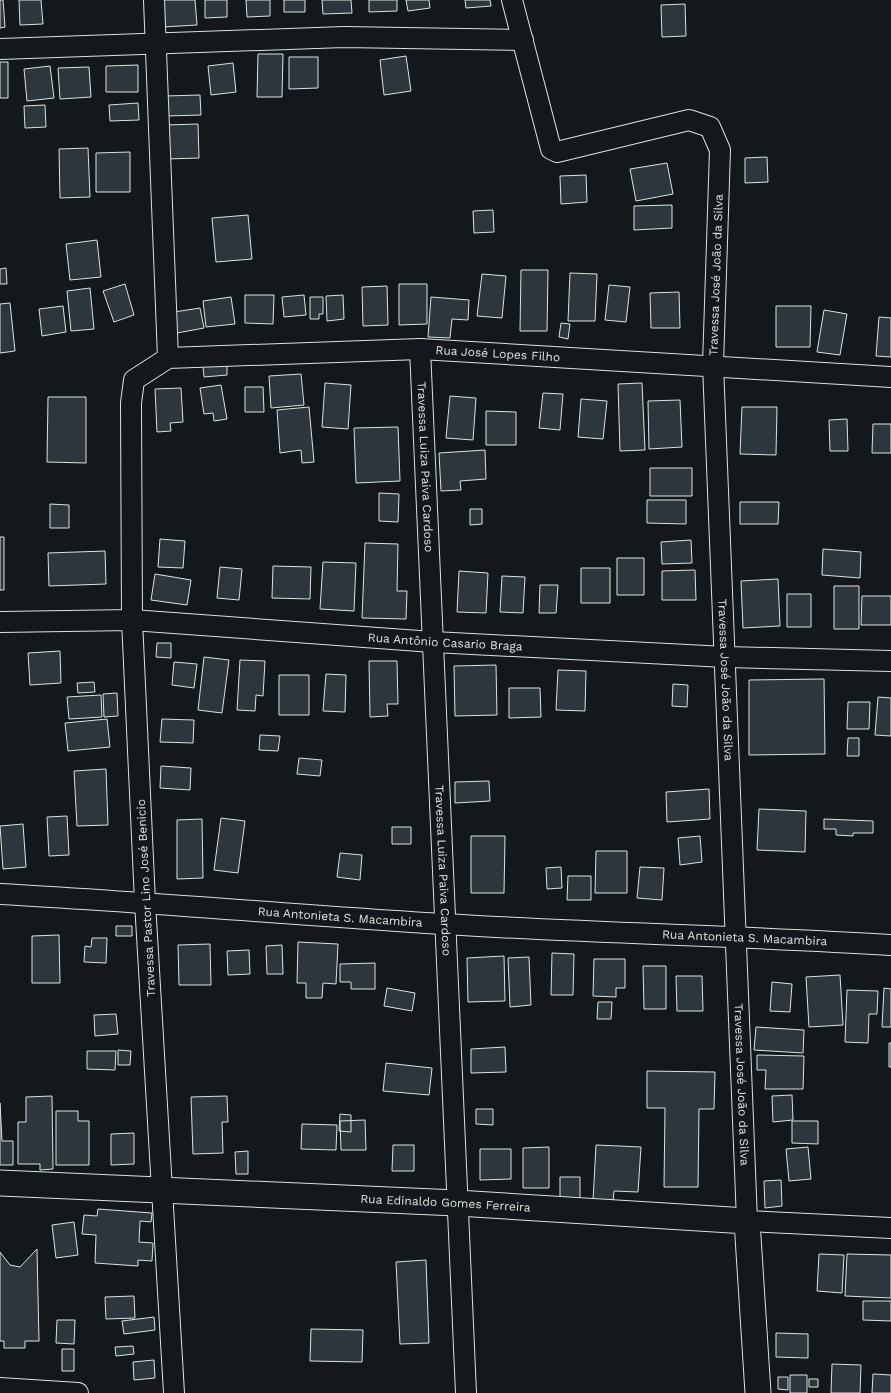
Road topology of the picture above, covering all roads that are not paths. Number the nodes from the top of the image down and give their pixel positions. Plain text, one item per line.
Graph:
1 (154, 0) edge
2 (512, 0) edge
3 (523, 40) junction
4 (156, 44) junction
5 (0, 49) edge
6 (420, 349) junction
7 (168, 358) junction
8 (713, 365) junction
9 (891, 377) edge
10 (132, 620) junction
11 (0, 622) edge
12 (433, 642) junction
13 (726, 656) junction
14 (891, 661) edge
15 (0, 894) edge
16 (145, 902) junction
17 (444, 924) junction
18 (735, 936) junction
19 (891, 945) edge
20 (0, 1183) edge
21 (164, 1190) junction
22 (457, 1203) junction
23 (747, 1221) junction
24 (891, 1228) edge
25 (0, 1388) edge
26 (78, 1393) edge
27 (174, 1393) edge
28 (466, 1393) edge
29 (758, 1393) edge

1 - 4 street
2 - 3 street
3 - 4 street
3 - 8 street, Travessa José João da Silva
4 - 5 street
4 - 7 street
6 - 7 street, Rua José Lopes Filho
6 - 8 street, Rua José Lopes Filho
6 - 12 street, Travessa Luiza Paiva Cardoso
7 - 10 street, Travessa Pastor Lino José Benicio
8 - 9 street, Rua José Lopes Filho
8 - 13 street, Travessa José João da Silva
10 - 11 street, Rua Antônio Casario Braga
10 - 12 street, Rua Antônio Casario Braga
10 - 16 street, Travessa Pastor Lino José Benicio
12 - 13 street, Rua Antônio Casario Braga
12 - 17 street, Travessa Luiza Paiva Cardoso
13 - 14 street, Rua Antônio Casario Braga
13 - 18 street, Travessa José João da Silva
15 - 16 street, Rua Antonieta S. Macambira
16 - 17 street, Rua Antonieta S. Macambira
16 - 21 street, Travessa Pastor Lino José Benicio
17 - 18 street, Rua Antonieta S. Macambira
17 - 22 street, Travessa Luiza Paiva Cardoso
18 - 19 street, Rua Antonieta S. Macambira
18 - 23 street, Travessa José João da Silva
20 - 21 street, Rua Edinaldo Gomes Ferreira
21 - 22 street, Rua Edinaldo Gomes Ferreira
21 - 27 street, Travessa Pastor Lino José Benicio
22 - 23 street, Rua Edinaldo Gomes Ferreira
22 - 28 street, Travessa Luiza Paiva Cardoso
23 - 24 street, Rua Edinaldo Gomes Ferreira
23 - 29 street, Travessa José João da Silva
25 - 26 street

